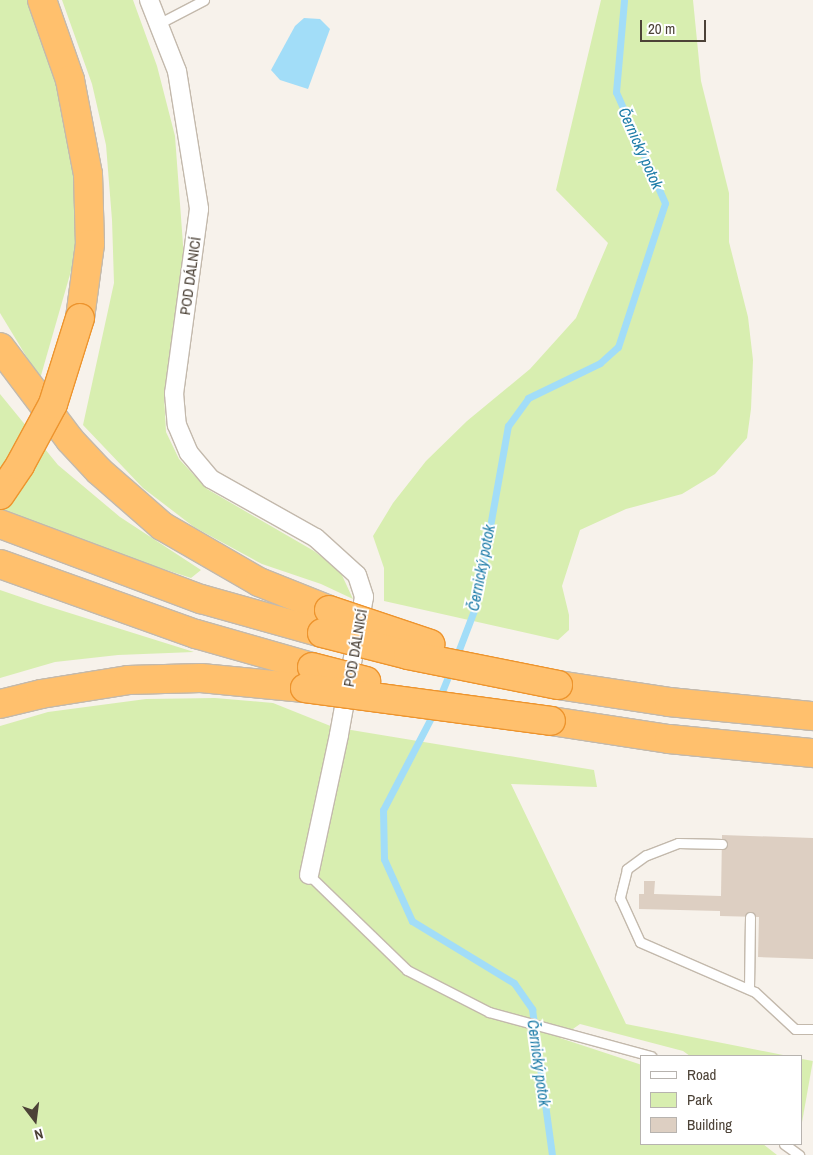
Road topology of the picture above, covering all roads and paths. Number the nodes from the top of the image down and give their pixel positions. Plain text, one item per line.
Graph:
1 (42, 0) edge
2 (149, 0) edge
3 (204, 0) edge
4 (158, 24) junction
5 (0, 347) edge
6 (0, 495) edge
7 (0, 524) edge
8 (0, 564) edge
9 (325, 622) junction
10 (309, 678) junction
11 (0, 704) edge
12 (813, 716) edge
13 (813, 753) edge
14 (722, 844) dead end
15 (309, 875) joint
16 (750, 917) dead end
17 (749, 989) junction
18 (813, 1029) edge
19 (646, 1055) edge
20 (785, 1145) edge
21 (798, 1155) edge

1 - 6 highway, bridge
2 - 4 street, POD DÁLNICÍ
3 - 4 lane
4 - 15 street, POD DÁLNICÍ
5 - 9 highway
7 - 9 highway
8 - 10 highway
9 - 12 highway, bridge
10 - 11 highway
10 - 13 highway, bridge
14 - 17 lane
15 - 19 lane, POD DÁLNICÍ
16 - 17 lane
17 - 18 lane
20 - 21 lane

